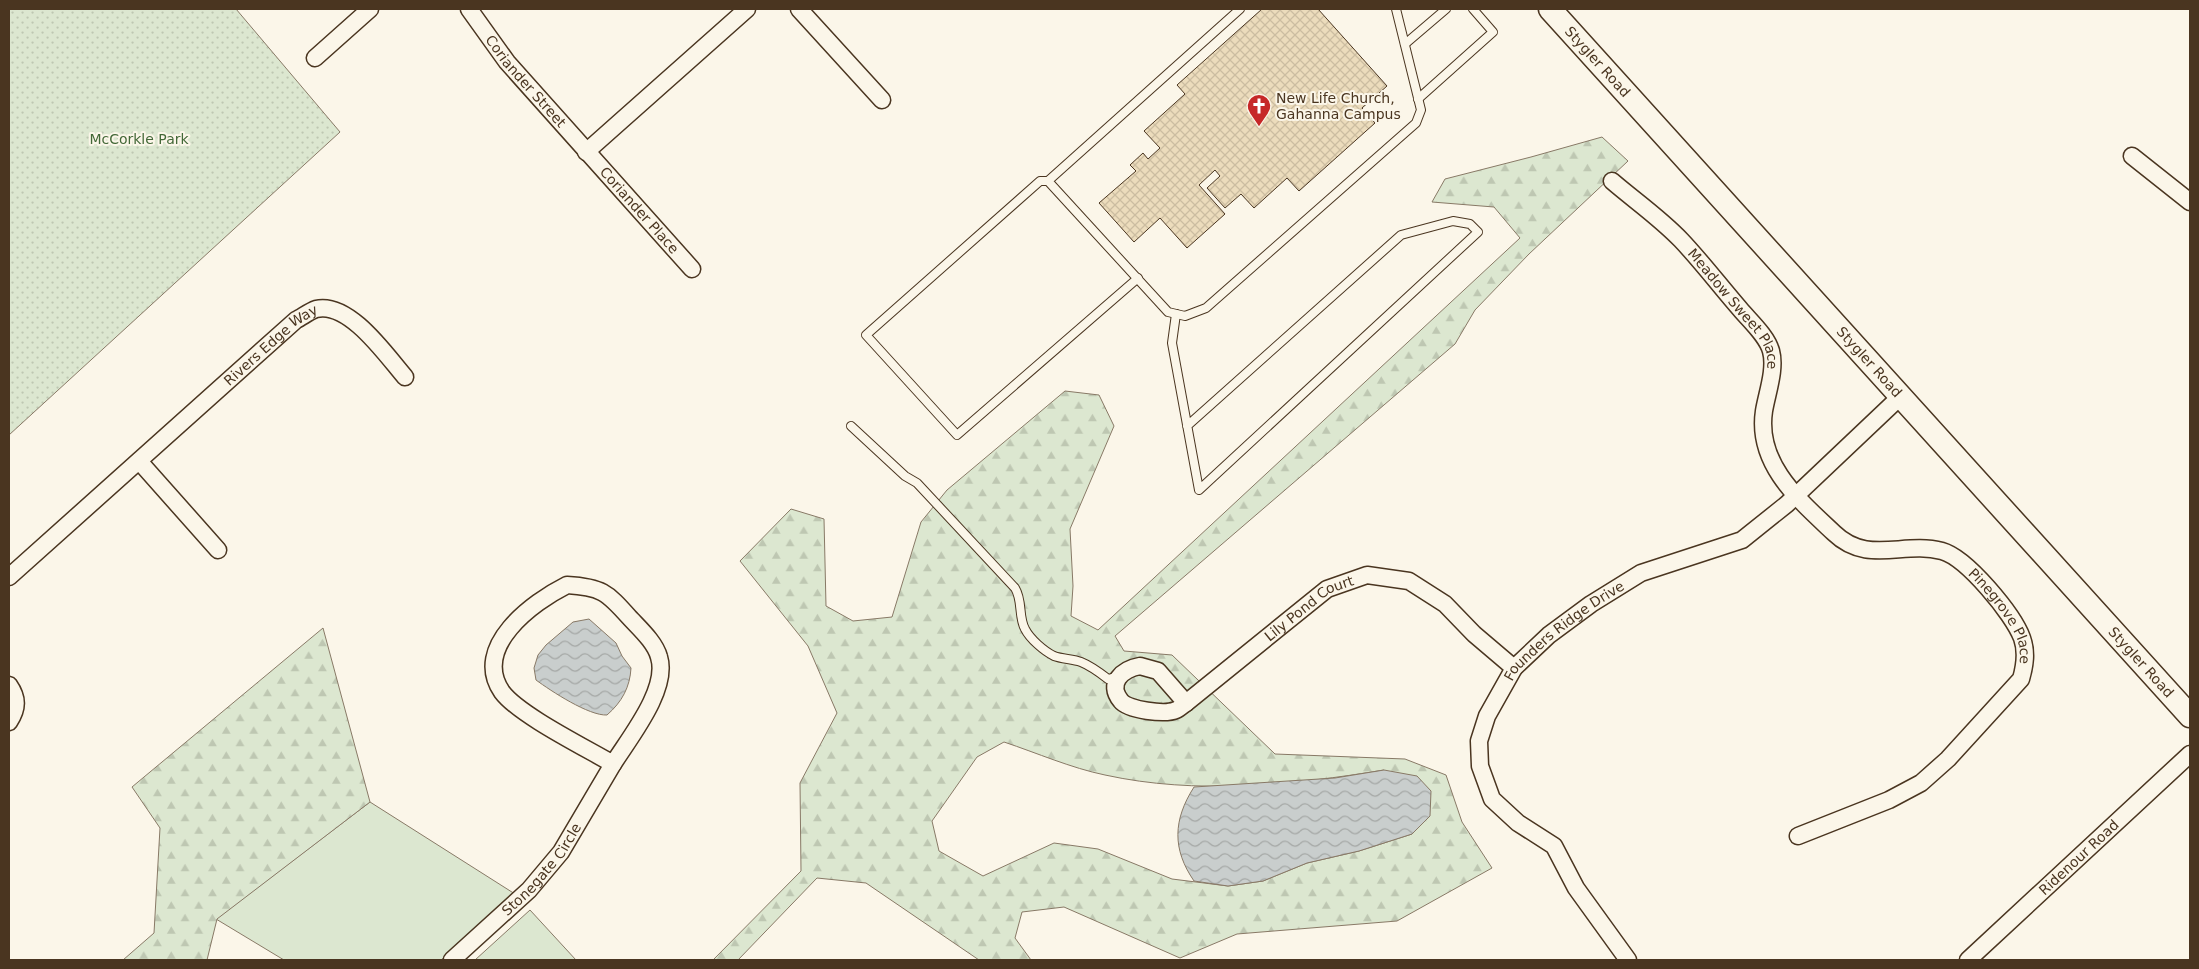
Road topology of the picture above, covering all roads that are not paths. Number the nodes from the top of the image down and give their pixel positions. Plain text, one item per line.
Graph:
1 (370, 9) edge
2 (469, 9) edge
3 (748, 9) edge
4 (800, 9) edge
5 (1240, 9) edge
6 (1396, 9) edge
7 (1446, 9) edge
8 (1473, 9) edge
9 (1550, 9) edge
10 (1405, 44) junction
11 (316, 58) dead end
12 (1418, 99) junction
13 (882, 100) dead end
14 (586, 152) junction
15 (2132, 156) dead end
16 (1048, 181) junction
17 (1612, 181) dead end
18 (2190, 202) edge
19 (692, 269) dead end
20 (1138, 278) junction
21 (1176, 314) junction
22 (405, 377) dead end
23 (1901, 396) junction
24 (851, 426) dead end
25 (1187, 426) junction
26 (139, 461) junction
27 (1795, 496) junction
28 (218, 550) dead end
29 (9, 577) edge
30 (1514, 668) junction
31 (1118, 676) junction
32 (9, 685) edge
33 (1186, 703) junction
34 (2190, 716) edge
35 (9, 722) edge
36 (2190, 754) edge
37 (613, 764) junction
38 (1798, 836) dead end
39 (452, 960) edge
40 (1628, 960) edge
41 (1968, 960) edge

1 - 11 street
2 - 14 street, Coriander Street
3 - 14 street
4 - 13 street
5 - 16 lane
6 - 10 lane
7 - 10 lane
8 - 12 lane
9 - 23 main road, Stygler Road
10 - 12 lane
12 - 21 lane
14 - 19 street, Coriander Place
15 - 18 street
16 - 20 lane
16 - 20 lane
17 - 27 street, Meadow Sweet Place
20 - 21 lane
21 - 25 lane
22 - 26 street, Rivers Edge Way
23 - 27 street, Founders Ridge Drive
23 - 34 main road, Stygler Road
24 - 31 lane
25 - 25 lane
26 - 28 street
26 - 29 street, Rivers Edge Way
27 - 30 street, Founders Ridge Drive
27 - 38 street, Pinegrove Place
30 - 33 street, Lily Pond Court
30 - 40 street, Founders Ridge Drive
31 - 33 street
31 - 33 street, Lily Pond Court
32 - 35 street
36 - 41 street, Ridenour Road
37 - 37 street, Stonegate Circle
37 - 39 street, Stonegate Circle

